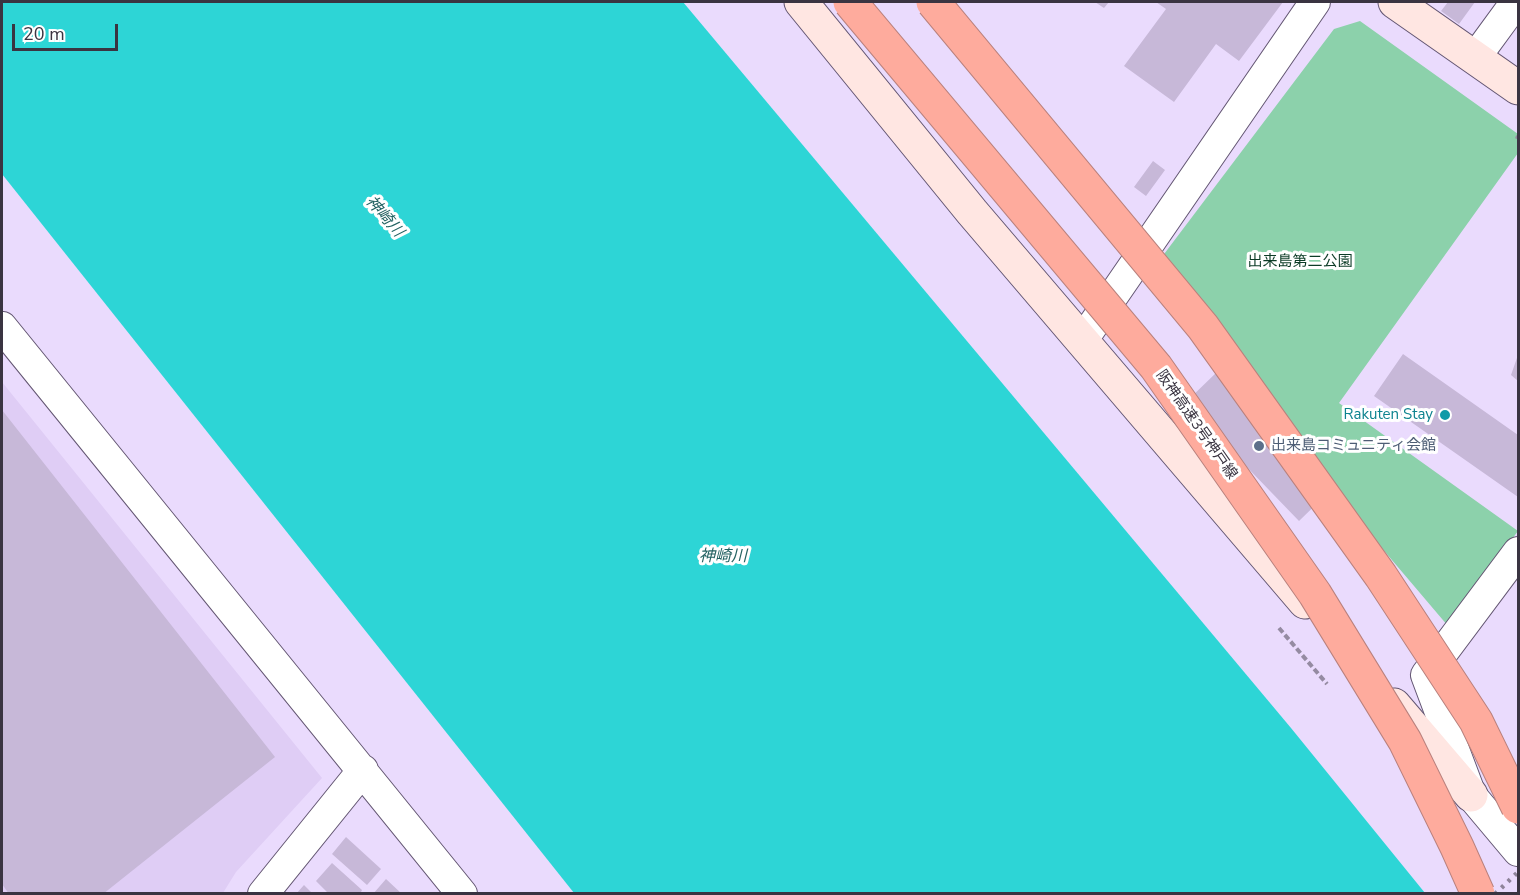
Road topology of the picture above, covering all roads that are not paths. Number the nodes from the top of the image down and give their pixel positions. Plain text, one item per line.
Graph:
1 (801, 2) edge
2 (850, 2) edge
3 (933, 2) edge
4 (1315, 2) edge
5 (1395, 2) edge
6 (1516, 2) edge
7 (1475, 58) junction
8 (1518, 88) edge
9 (2, 327) edge
10 (1082, 341) junction
11 (1518, 552) edge
12 (363, 770) junction
13 (1471, 795) junction
14 (1518, 807) edge
15 (1518, 851) edge
16 (262, 894) edge
17 (462, 894) edge
18 (1478, 894) edge

1 - 10 street
2 - 18 highway, 阪神高速3号神戸線, bridge
3 - 14 highway, bridge
4 - 10 street
5 - 7 street
6 - 7 street
7 - 8 street
9 - 12 street
10 - 13 street
11 - 13 street
12 - 16 street
12 - 17 street
13 - 15 street

